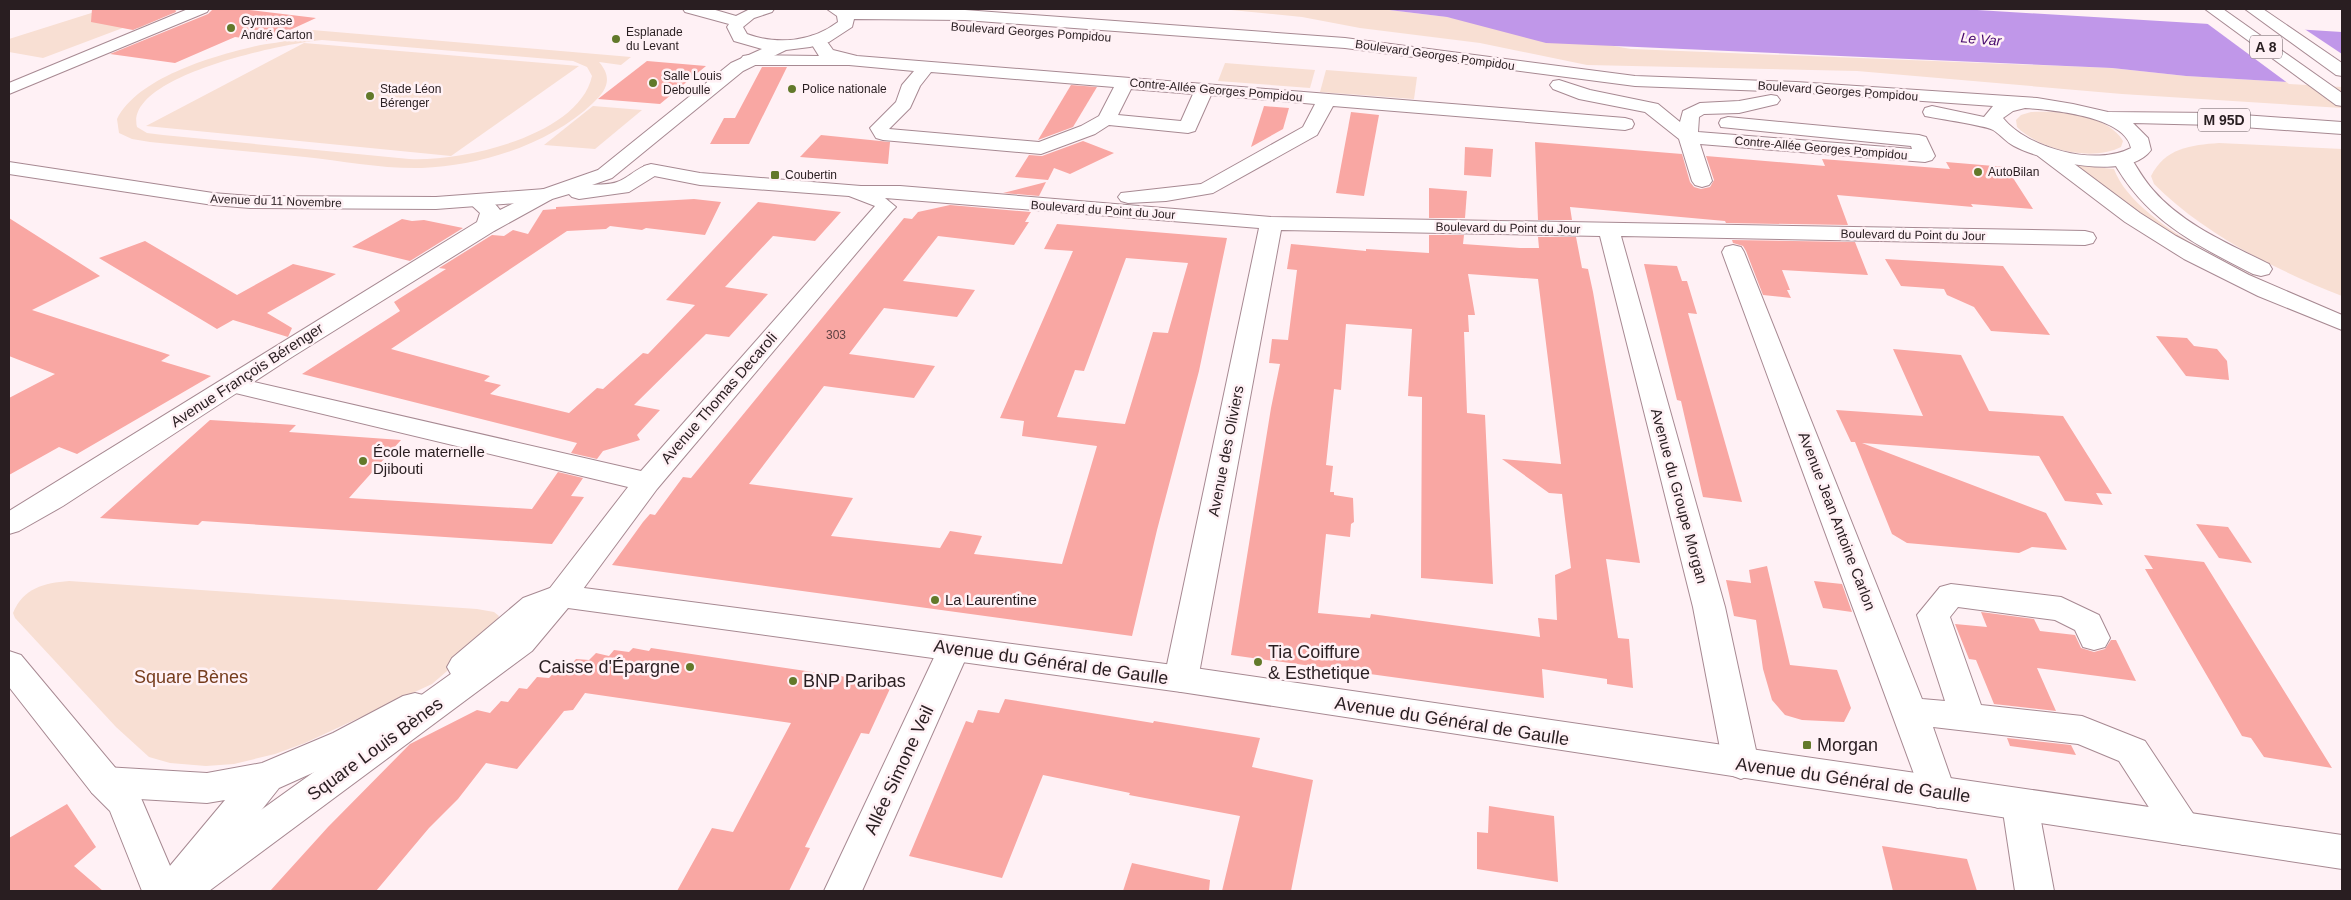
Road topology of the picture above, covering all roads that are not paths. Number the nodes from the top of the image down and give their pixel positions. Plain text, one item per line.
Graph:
1 (201, 9) edge
2 (691, 9) edge
3 (766, 9) edge
4 (2213, 9) edge
5 (2252, 9) edge
6 (840, 18) edge
7 (738, 22) junction
8 (747, 40) junction
9 (817, 40) junction
10 (785, 44) junction
11 (856, 61) junction
12 (743, 64) junction
13 (927, 66) junction
14 (2342, 71) edge
15 (1126, 82) junction
16 (1560, 85) junction
17 (2319, 85) junction
18 (1205, 88) junction
19 (9, 89) edge
20 (1324, 99) junction
21 (1771, 100) junction
22 (2342, 101) edge
23 (2025, 103) junction
24 (2342, 105) edge
25 (2106, 117) junction
26 (1106, 119) junction
27 (1728, 123) dead end
28 (1625, 124) dead end
29 (1996, 125) junction
30 (2342, 128) edge
31 (654, 137) junction
32 (1688, 137) junction
33 (2155, 138) junction
34 (2342, 142) edge
35 (2045, 152) junction
36 (2122, 159) junction
37 (9, 168) edge
38 (650, 170) junction
39 (1702, 181) dead end
40 (610, 182) junction
41 (861, 192) junction
42 (546, 195) junction
43 (932, 196) junction
44 (476, 200) junction
45 (1030, 204) junction
46 (885, 207) junction
47 (1271, 222) junction
48 (486, 226) junction
49 (1609, 230) junction
50 (2084, 238) dead end
51 (1733, 252) dead end
52 (2342, 306) edge
53 (2342, 323) edge
54 (232, 385) junction
55 (647, 482) junction
56 (9, 524) edge
57 (561, 596) junction
58 (2094, 638) dead end
59 (954, 649) junction
60 (9, 664) edge
61 (1181, 679) junction
62 (1910, 712) junction
63 (1968, 718) junction
64 (1741, 764) junction
65 (266, 777) junction
66 (105, 782) junction
67 (1938, 793) junction
68 (2020, 805) junction
69 (2183, 829) junction
70 (2342, 852) edge
71 (161, 891) edge
72 (173, 891) edge
73 (179, 891) edge
74 (843, 891) edge
75 (2035, 891) edge

1 - 19 main road
2 - 7 main road
3 - 7 main road
4 - 17 main road, A 8
5 - 14 main road, A 8
6 - 9 main road
6 - 16 main road, Boulevard Georges Pompidou
6 - 23 main road, Boulevard Georges Pompidou
7 - 8 main road
8 - 10 main road
8 - 12 main road
9 - 10 main road
9 - 11 main road, Contre-Allée Georges Pompidou
10 - 12 main road
11 - 12 main road
11 - 13 main road, Contre-Allée Georges Pompidou
12 - 31 main road
13 - 15 main road, Contre-Allée Georges Pompidou
13 - 26 main road
15 - 18 main road, Contre-Allée Georges Pompidou
15 - 26 main road
16 - 21 main road, Boulevard Georges Pompidou
16 - 32 main road
17 - 22 main road, A 8
17 - 24 main road
18 - 20 main road, Contre-Allée Georges Pompidou
18 - 26 main road
20 - 28 main road, Contre-Allée Georges Pompidou
20 - 45 main road
21 - 29 main road, Boulevard Georges Pompidou
21 - 32 main road
23 - 25 main road, Boulevard Georges Pompidou
23 - 29 main road
25 - 30 main road, M 95D
25 - 33 main road
27 - 32 main road, Contre-Allée Georges Pompidou
29 - 35 main road
31 - 38 main road
31 - 40 main road
32 - 39 main road
33 - 34 main road, M 95D
33 - 36 main road
35 - 36 main road
35 - 53 main road
36 - 52 main road
37 - 44 main road, Avenue du 11 Novembre
38 - 40 main road
38 - 41 main road, Boulevard du Point du Jour
40 - 42 main road, Avenue du 11 Novembre
41 - 43 main road, Boulevard du Point du Jour
41 - 46 main road, Boulevard du Point du Jour
42 - 44 main road, Avenue du 11 Novembre
42 - 48 main road, Avenue François Bérenger
43 - 45 main road, Boulevard du Point du Jour
43 - 46 main road, Boulevard du Point du Jour
44 - 48 main road
45 - 47 main road, Boulevard du Point du Jour
46 - 55 main road, Avenue Thomas Decaroli
47 - 49 main road, Boulevard du Point du Jour
47 - 61 main road, Avenue des Oliviers
48 - 54 main road, Avenue François Bérenger
49 - 50 main road, Boulevard du Point du Jour
49 - 64 main road, Avenue du Groupe Morgan
51 - 62 main road, Avenue Jean Antoine Carlon
54 - 55 main road
54 - 56 main road, Avenue François Bérenger
55 - 57 main road, Avenue Thomas Decaroli
57 - 59 main road, Avenue du Général de Gaulle
57 - 65 main road
57 - 73 main road, Square Louis Bènes
58 - 63 main road
59 - 61 main road, Avenue du Général de Gaulle
59 - 74 main road, Allée Simone Veil
60 - 66 main road
61 - 64 main road, Avenue du Général de Gaulle
62 - 63 main road
62 - 67 main road, Avenue Jean Antoine Carlon
63 - 69 main road
64 - 67 main road, Avenue du Général de Gaulle
65 - 66 main road
65 - 72 main road
66 - 71 main road
67 - 68 main road, Avenue du Général de Gaulle
68 - 69 main road, Avenue du Général de Gaulle
68 - 75 main road
69 - 70 main road, Avenue du Général de Gaulle

